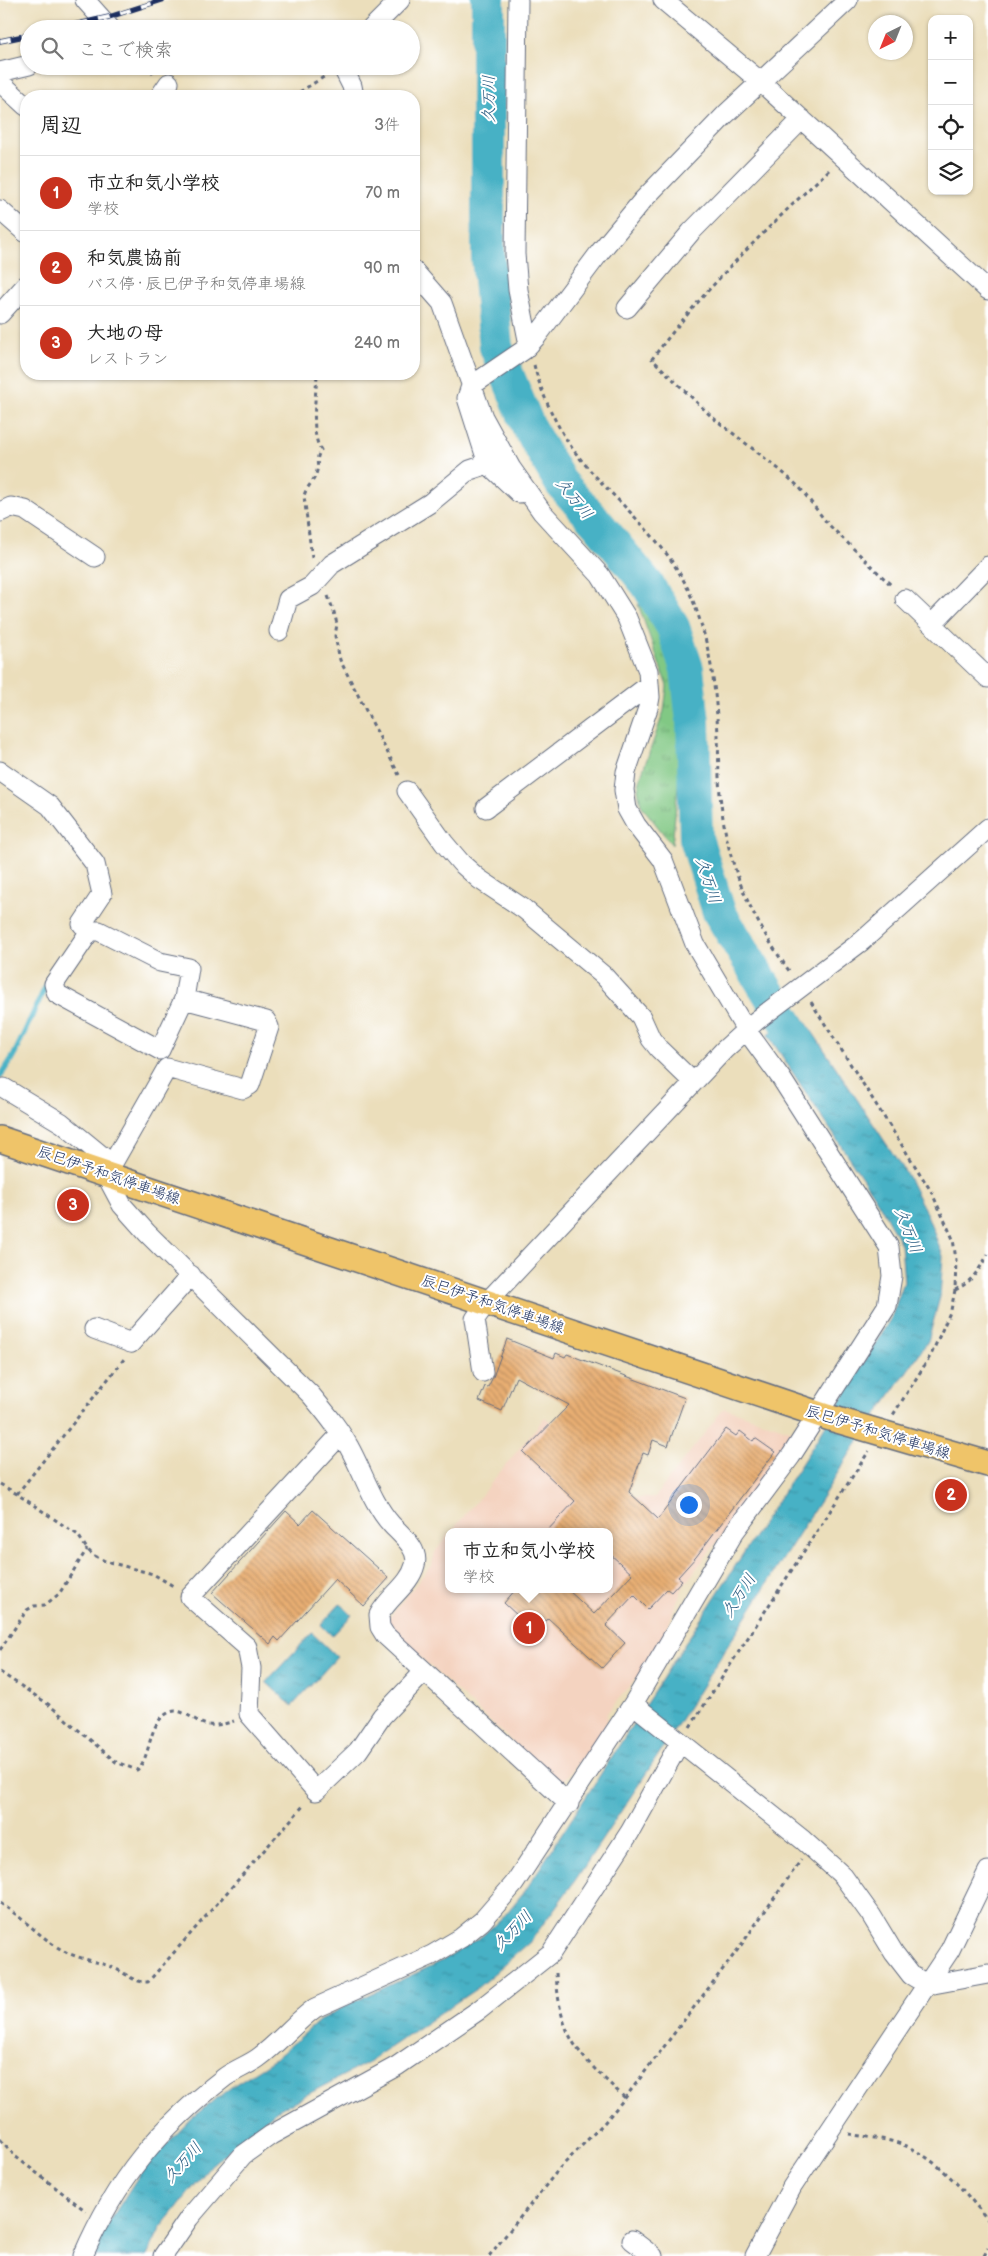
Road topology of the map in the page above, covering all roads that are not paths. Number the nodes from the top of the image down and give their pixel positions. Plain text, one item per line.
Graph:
1 (85, 0) edge
2 (400, 0) edge
3 (518, 0) edge
4 (663, 0) edge
5 (848, 0) edge
6 (103, 20) edge
7 (380, 20) edge
8 (20, 67) edge
9 (0, 72) edge
10 (343, 75) edge
11 (0, 82) edge
12 (761, 82) junction
13 (353, 90) edge
14 (20, 100) edge
15 (802, 119) junction
16 (0, 210) edge
17 (20, 228) edge
18 (420, 279) edge
19 (988, 290) edge
20 (20, 292) edge
21 (627, 308) dead end
22 (0, 314) edge
23 (526, 347) junction
24 (474, 384) junction
25 (488, 464) junction
26 (0, 512) edge
27 (542, 512) junction
28 (94, 557) dead end
29 (988, 566) edge
30 (905, 599) road end
31 (932, 624) junction
32 (279, 631) dead end
33 (988, 678) edge
34 (649, 685) junction
35 (0, 771) edge
36 (408, 791) dead end
37 (486, 808) dead end
38 (988, 828) edge
39 (90, 931) junction
40 (184, 999) junction
41 (751, 1026) junction
42 (164, 1059) junction
43 (693, 1082) junction
44 (4, 1088) dead end
45 (0, 1138) edge
46 (109, 1170) junction
47 (191, 1275) junction
48 (487, 1302) junction
49 (94, 1329) dead end
50 (483, 1372) dead end
51 (823, 1416) junction
52 (341, 1434) junction
53 (988, 1464) edge
54 (424, 1672) junction
55 (636, 1706) junction
56 (679, 1741) junction
57 (568, 1804) junction
58 (988, 1872) edge
59 (988, 1974) edge
60 (928, 1985) junction
61 (632, 2240) dead end
62 (83, 2256) edge
63 (164, 2256) edge
64 (653, 2256) edge
65 (755, 2256) edge

1 - 6 street
2 - 7 street
3 - 23 street
4 - 12 street
5 - 12 street
8 - 9 street
10 - 13 street
11 - 14 street
12 - 15 street
12 - 23 street
15 - 19 street
15 - 21 street
16 - 17 street
18 - 24 street
20 - 22 street
23 - 24 street
24 - 25 street
24 - 27 street
25 - 27 street
25 - 32 street
26 - 28 street
27 - 34 street
29 - 31 street
30 - 31 street
31 - 33 street
34 - 37 street
34 - 41 street
35 - 39 street
36 - 43 street
38 - 41 street
39 - 40 street
39 - 42 street
40 - 42 street
40 - 42 street
41 - 43 street
41 - 51 street
42 - 46 street
43 - 48 street
44 - 46 street
45 - 46 main road, 辰巳伊予和気停車場線
46 - 47 street
46 - 48 main road, 辰巳伊予和気停車場線
47 - 49 street
47 - 52 street
48 - 50 street
48 - 51 main road, 辰巳伊予和気停車場線
51 - 53 main road, 辰巳伊予和気停車場線
51 - 55 street
52 - 54 street
52 - 54 street
54 - 57 street
55 - 56 street
55 - 57 street
56 - 60 street
56 - 63 street
57 - 62 street
58 - 60 street
59 - 60 street
60 - 65 street
61 - 64 street

